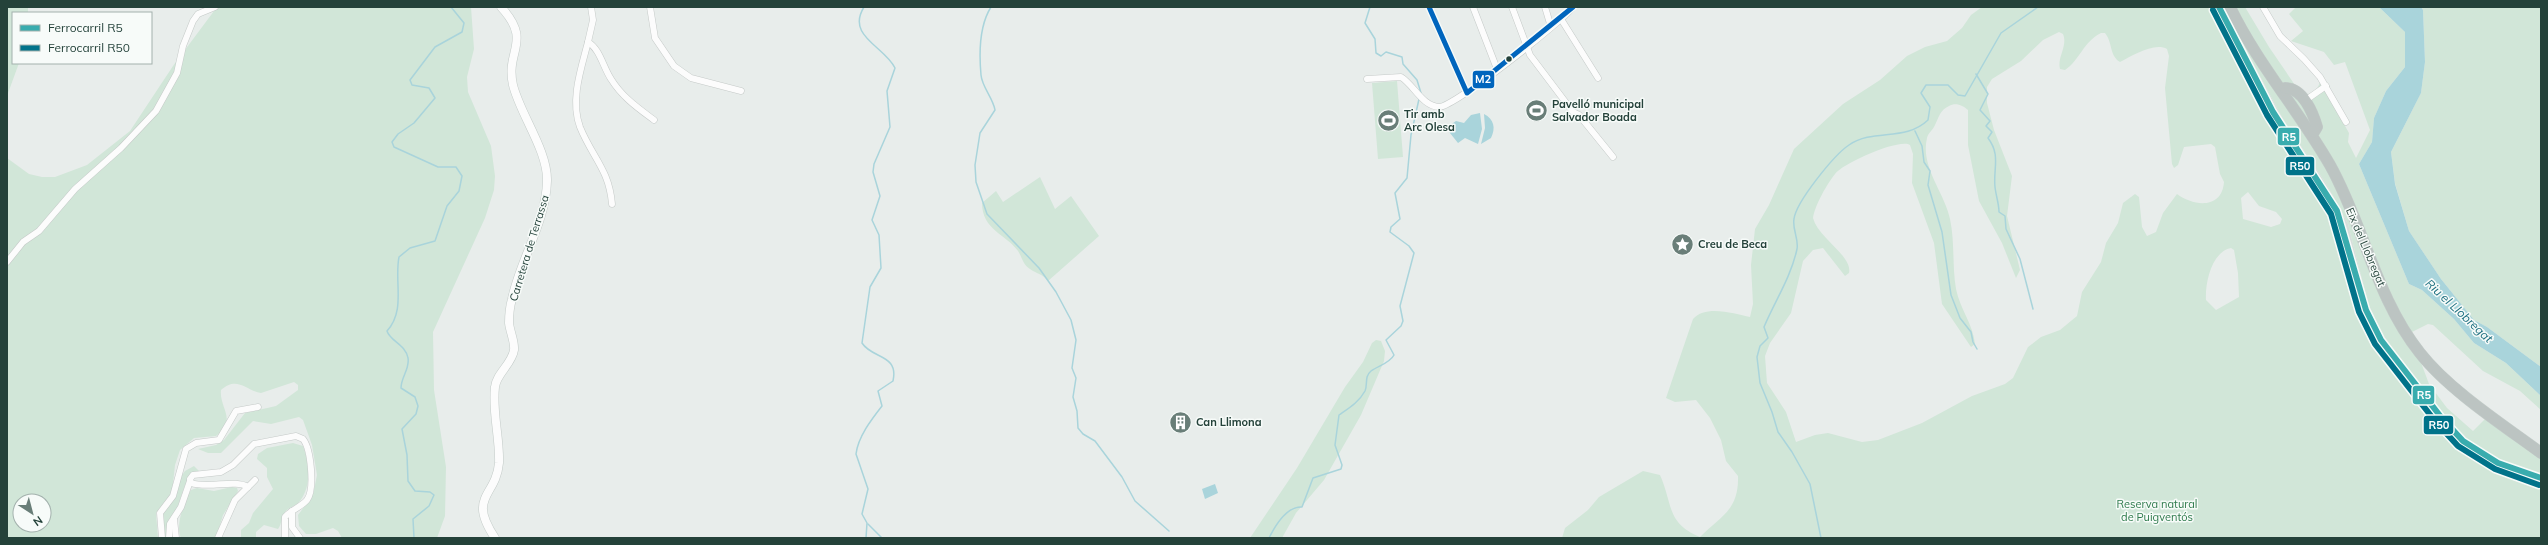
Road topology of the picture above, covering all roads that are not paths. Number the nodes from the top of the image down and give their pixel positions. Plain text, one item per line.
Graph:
1 (215, 7) edge
2 (501, 7) edge
3 (591, 7) edge
4 (650, 7) edge
5 (1429, 7) edge
6 (1473, 7) edge
7 (1512, 7) edge
8 (1544, 7) edge
9 (1573, 7) edge
10 (2230, 7) edge
11 (2234, 7) edge
12 (2263, 7) edge
13 (1561, 19) junction
14 (1551, 27) junction
15 (588, 42) junction
16 (1526, 47) junction
17 (1497, 69) junction
18 (1598, 78) dead end
19 (1367, 79) dead end
20 (2326, 86) junction
21 (2285, 88) junction
22 (741, 91) dead end
23 (1466, 93) junction
24 (2306, 100) junction
25 (654, 120) dead end
26 (2346, 122) dead end
27 (2314, 132) junction
28 (1613, 158) dead end
29 (612, 204) dead end
30 (7, 262) edge
31 (258, 407) dead end
32 (2541, 448) edge
33 (2541, 453) edge
34 (255, 480) dead end
35 (190, 482) junction
36 (248, 487) junction
37 (292, 511) junction
38 (174, 517) junction
39 (162, 538) edge
40 (169, 538) edge
41 (176, 538) edge
42 (218, 538) edge
43 (285, 538) edge
44 (300, 538) edge
45 (495, 538) edge

1 - 30 street
2 - 45 street, Carretera de Terrassa
3 - 15 street
4 - 22 street
5 - 23 street
6 - 17 street
7 - 16 street
8 - 14 street
9 - 13 street
10 - 33 highway, Eix del Llobregat
11 - 21 highway, Eix del Llobregat
12 - 20 street
13 - 14 street
13 - 18 street
14 - 16 street
15 - 25 street
15 - 29 street
16 - 17 street
16 - 28 street
17 - 23 street
19 - 23 street
20 - 24 street
20 - 26 street
21 - 24 highway
21 - 27 highway, Eix del Llobregat
24 - 27 highway
27 - 32 highway, Eix del Llobregat
31 - 39 street
34 - 36 street
35 - 36 street
35 - 37 street
35 - 38 street
36 - 42 street
37 - 43 street
37 - 44 street
38 - 40 street
38 - 41 street

